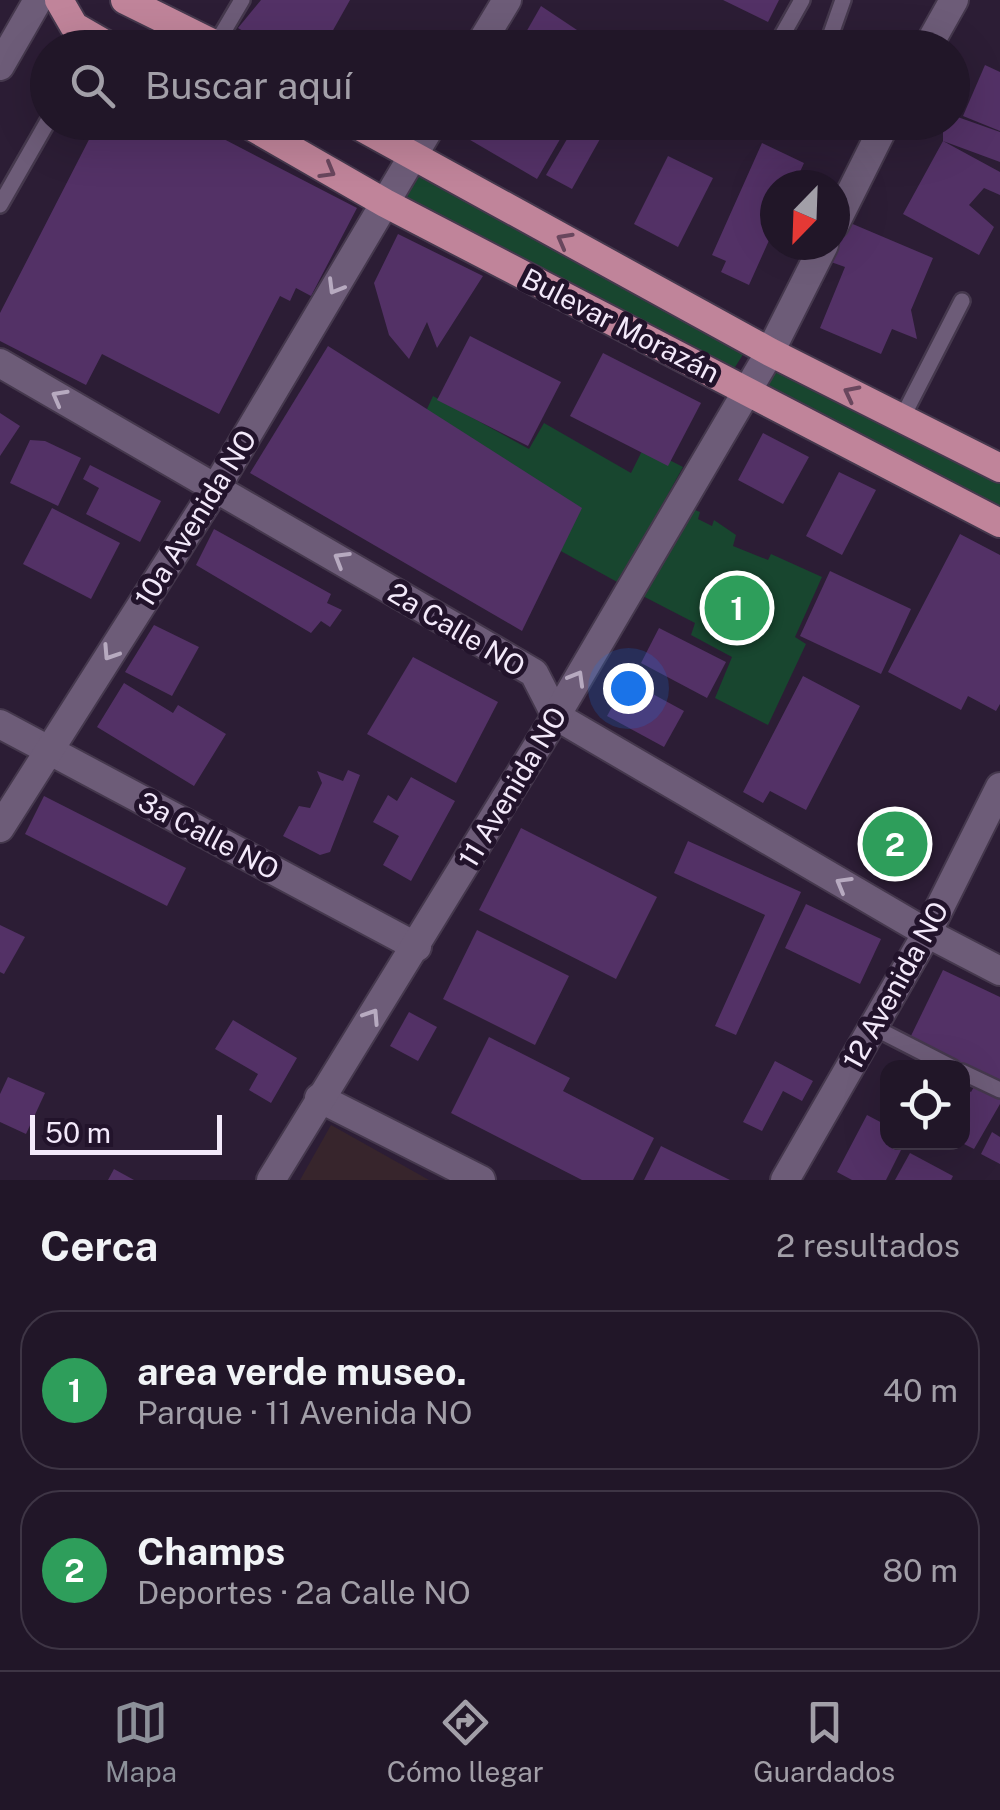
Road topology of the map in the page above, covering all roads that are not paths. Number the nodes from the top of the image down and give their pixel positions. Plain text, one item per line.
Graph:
1 (38, 0) edge
2 (59, 0) edge
3 (125, 0) edge
4 (242, 0) edge
5 (507, 0) edge
6 (802, 0) edge
7 (843, 0) edge
8 (954, 0) edge
9 (81, 30) edge
10 (186, 30) edge
11 (227, 30) edge
12 (489, 30) edge
13 (786, 30) edge
14 (832, 30) edge
15 (937, 30) edge
16 (0, 66) edge
17 (37, 140) edge
18 (275, 140) edge
19 (382, 140) edge
20 (422, 140) edge
21 (877, 140) edge
22 (412, 158) junction
23 (850, 194) edge
24 (384, 203) junction
25 (0, 205) edge
26 (816, 260) edge
27 (962, 301) dead end
28 (770, 352) junction
29 (0, 363) edge
30 (746, 390) junction
31 (902, 418) junction
32 (1000, 468) edge
33 (217, 486) junction
34 (1000, 522) edge
35 (556, 716) junction
36 (0, 724) edge
37 (49, 749) junction
38 (1000, 788) edge
39 (0, 828) edge
40 (927, 934) junction
41 (417, 947) junction
42 (1000, 970) edge
43 (873, 1027) junction
44 (938, 1060) edge
45 (970, 1076) edge
46 (1000, 1090) edge
47 (319, 1098) junction
48 (272, 1180) edge
49 (482, 1180) edge
50 (785, 1180) edge

1 - 16 street
2 - 9 main road
3 - 10 main road
4 - 11 lane
5 - 12 street
6 - 13 lane
7 - 14 lane
8 - 15 street
17 - 25 lane
18 -> 24 main road, Bulevar Morazán
19 - 22 main road, Bulevar Morazán
20 - 22 street, 10a Avenida NO
21 - 23 street
22 - 24 street, 10a Avenida NO
28 -> 22 main road, Bulevar Morazán
24 - 30 main road, Bulevar Morazán
24 -> 33 street, 10a Avenida NO
26 - 28 street, 11 Avenida NO
27 - 31 lane
28 - 30 street, 11 Avenida NO
31 -> 28 main road, Bulevar Morazán
33 -> 29 street, 2a Calle NO
30 - 34 main road, Bulevar Morazán
35 -> 30 street, 11 Avenida NO
31 - 32 main road, Bulevar Morazán
35 -> 33 street, 2a Calle NO
33 -> 37 street, 10a Avenida NO
40 -> 35 street
35 - 41 street, 11 Avenida NO
36 - 37 street, 3a Calle NO
37 - 39 street, 10a Avenida NO
37 - 41 street, 3a Calle NO
38 - 40 street, 12 Avenida NO
40 - 42 street
40 - 43 street, 12 Avenida NO
47 -> 41 street, 11 Avenida NO
43 - 44 lane
43 - 50 street, 12 Avenida NO
45 - 46 lane
47 - 48 street, 11 Avenida NO
47 - 49 street

